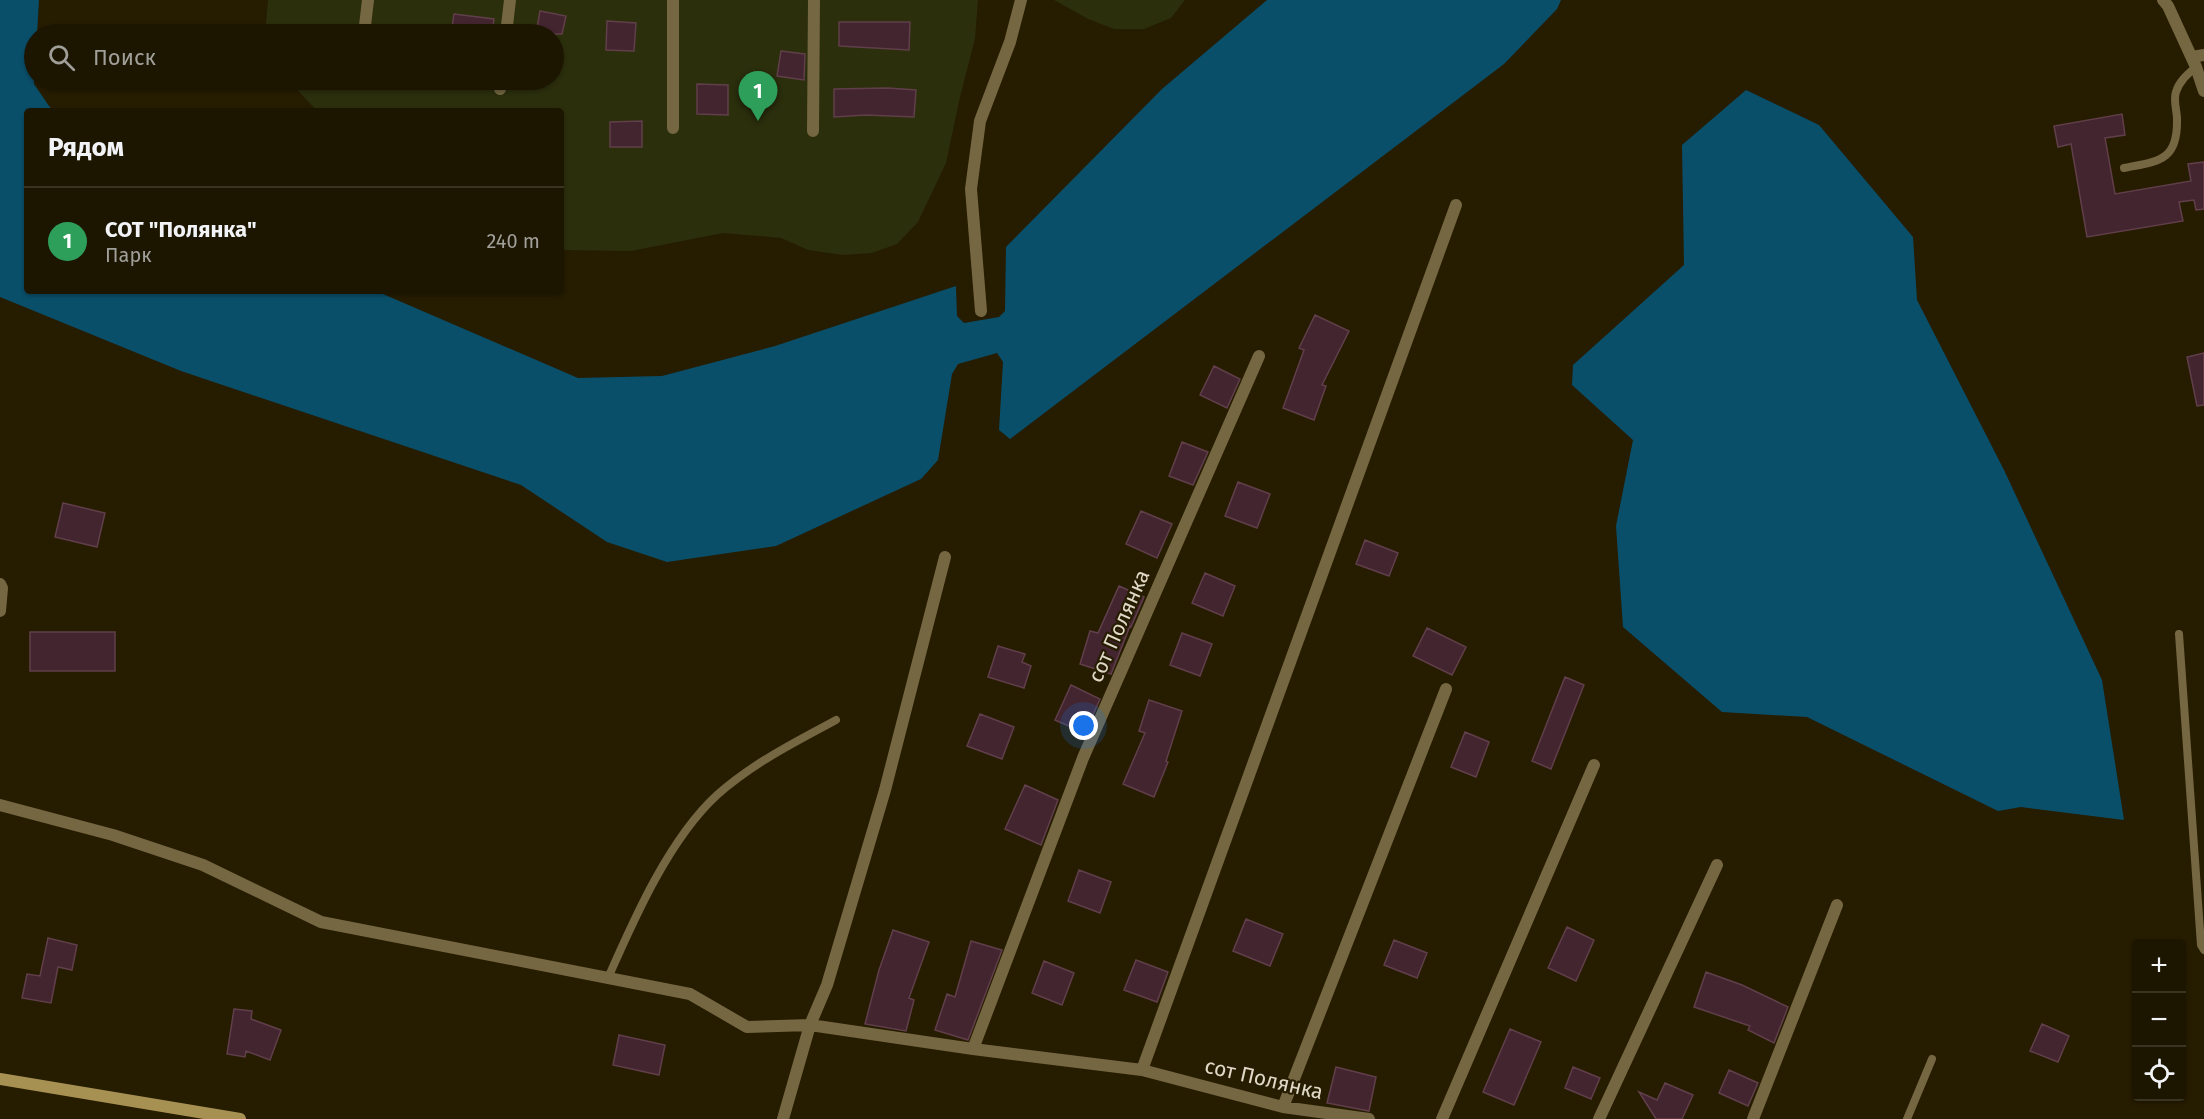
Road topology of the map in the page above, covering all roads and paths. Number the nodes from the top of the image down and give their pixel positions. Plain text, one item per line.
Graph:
1 (368, 0) edge
2 (510, 0) edge
3 (673, 0) edge
4 (814, 0) edge
5 (1020, 0) edge
6 (2163, 0) edge
7 (365, 24) edge
8 (507, 24) edge
9 (2197, 60) edge
10 (2204, 91) edge
11 (673, 128) dead end
12 (813, 131) dead end
13 (2124, 168) dead end
14 (1456, 205) dead end
15 (981, 311) dead end
16 (1259, 356) dead end
17 (945, 557) dead end
18 (0, 584) edge
19 (0, 611) edge
20 (2179, 634) dead end
21 (1446, 689) dead end
22 (836, 720) dead end
23 (1594, 765) dead end
24 (0, 805) edge
25 (1718, 865) dead end
26 (1837, 905) dead end
27 (2204, 950) edge
28 (609, 978) junction
29 (810, 1025) junction
30 (973, 1049) junction
31 (1932, 1059) dead end
32 (1142, 1070) junction
33 (0, 1079) edge
34 (1283, 1107) junction
35 (240, 1119) edge
36 (783, 1119) edge
37 (1369, 1119) edge
38 (1442, 1119) edge
39 (1599, 1119) edge
40 (1753, 1119) edge
41 (1907, 1119) edge

1 - 7 street
2 - 8 street
3 - 11 street
4 - 12 street
5 - 15 street
6 - 9 street
9 - 10 street
9 - 13 lane
14 - 32 street
16 - 30 street, сот Полянка
17 - 29 street
18 - 19 street
20 - 27 lane
21 - 34 street
22 - 28 lane
23 - 38 street
24 - 28 street, сот Полянка
25 - 39 street
26 - 40 street
28 - 29 street, сот Полянка
29 - 30 street, сот Полянка
29 - 36 street
30 - 32 street, сот Полянка
31 - 41 lane
32 - 34 street, сот Полянка
33 - 35 main road
34 - 37 street, сот Полянка

